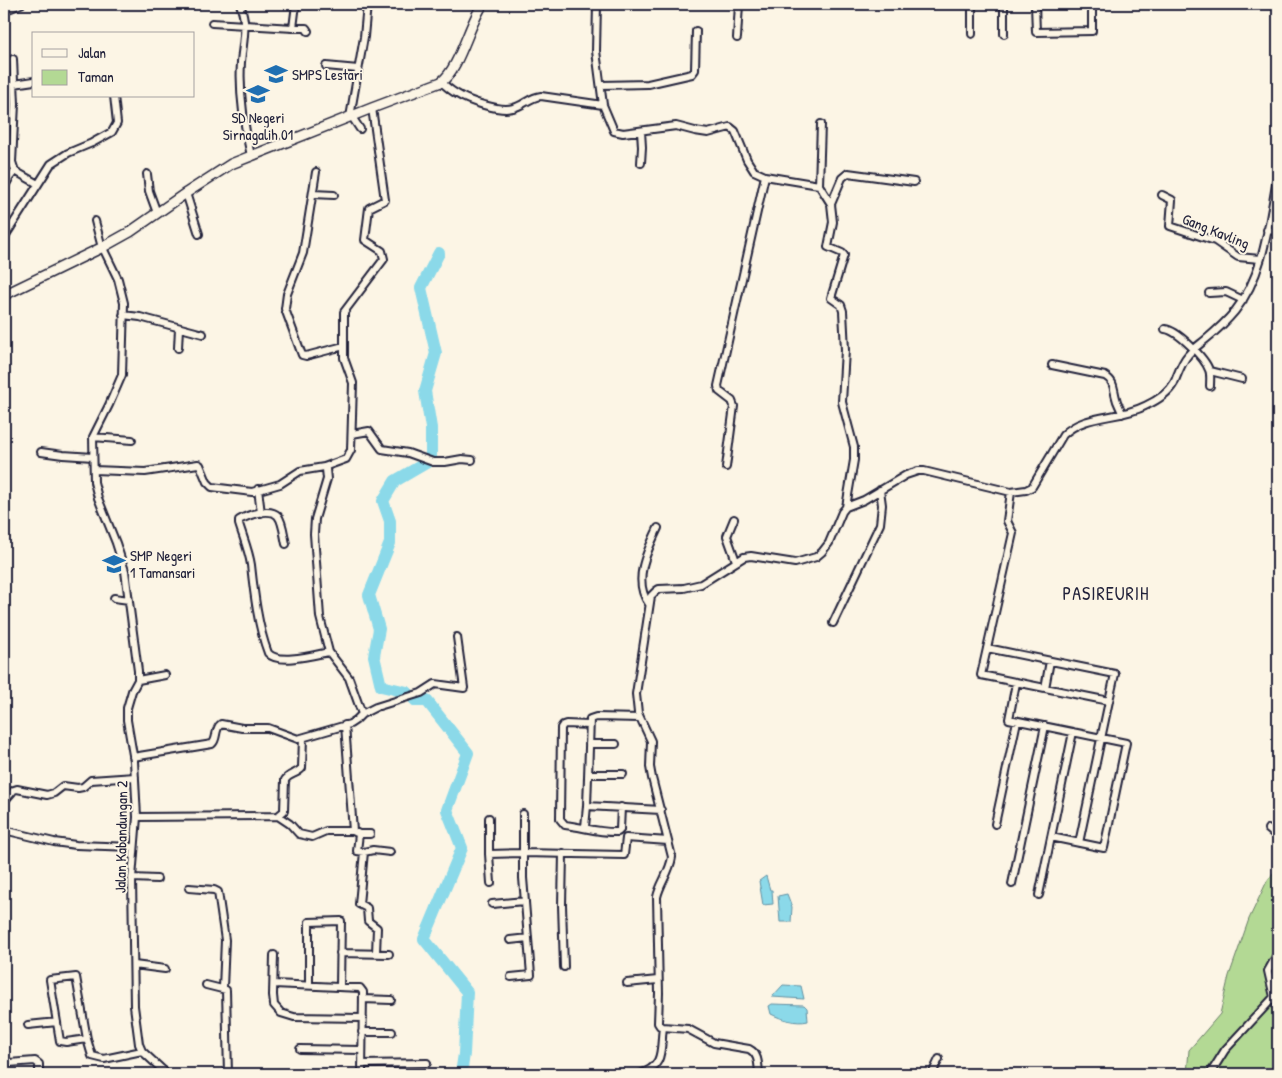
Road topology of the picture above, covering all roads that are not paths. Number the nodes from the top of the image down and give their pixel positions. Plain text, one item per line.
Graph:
1 (21, 4) edge
2 (240, 4) edge
3 (296, 4) edge
4 (367, 4) edge
5 (483, 4) edge
6 (597, 4) edge
7 (739, 4) edge
8 (972, 4) edge
9 (1004, 4) edge
10 (1035, 4) edge
11 (1092, 4) edge
12 (4, 11) edge
13 (212, 24) dead end
14 (245, 25) junction
15 (293, 28) junction
16 (696, 30) dead end
17 (308, 31) dead end
18 (972, 34) dead end
19 (1004, 34) dead end
20 (738, 38) dead end
21 (12, 59) dead end
22 (326, 66) dead end
23 (358, 69) junction
24 (32, 81) edge
25 (441, 82) junction
26 (14, 84) junction
27 (601, 85) junction
28 (114, 98) edge
29 (603, 105) junction
30 (372, 108) junction
31 (351, 117) junction
32 (821, 124) dead end
33 (360, 129) dead end
34 (641, 131) junction
35 (251, 156) junction
36 (641, 163) dead end
37 (15, 170) junction
38 (316, 172) dead end
39 (147, 174) dead end
40 (1278, 174) edge
41 (765, 176) junction
42 (914, 182) dead end
43 (6, 184) dead end
44 (38, 184) junction
45 (818, 185) junction
46 (186, 193) junction
47 (313, 194) junction
48 (334, 195) dead end
49 (1162, 195) dead end
50 (832, 204) junction
51 (157, 213) junction
52 (96, 221) dead end
53 (1267, 230) junction
54 (1278, 231) edge
55 (199, 234) dead end
56 (4, 238) edge
57 (103, 247) junction
58 (1260, 258) junction
59 (1209, 293) dead end
60 (4, 295) edge
61 (1243, 300) junction
62 (123, 315) junction
63 (179, 328) junction
64 (1165, 329) dead end
65 (203, 334) dead end
66 (344, 346) junction
67 (178, 348) dead end
68 (1194, 350) junction
69 (1052, 365) dead end
70 (1210, 371) junction
71 (1242, 379) dead end
72 (1210, 386) dead end
73 (1122, 414) junction
74 (352, 434) junction
75 (94, 437) junction
76 (132, 440) dead end
77 (41, 452) dead end
78 (94, 457) junction
79 (472, 460) dead end
80 (324, 467) junction
81 (726, 467) dead end
82 (94, 470) junction
83 (258, 489) junction
84 (880, 490) junction
85 (1011, 492) junction
86 (846, 507) junction
87 (261, 513) junction
88 (734, 519) dead end
89 (658, 528) dead end
90 (286, 544) dead end
91 (736, 561) junction
92 (114, 598) dead end
93 (129, 600) junction
94 (649, 604) junction
95 (833, 623) dead end
96 (458, 637) dead end
97 (987, 648) junction
98 (329, 652) junction
99 (1050, 661) junction
100 (166, 675) dead end
101 (138, 680) junction
102 (1016, 682) junction
103 (1045, 688) junction
104 (1109, 701) junction
105 (362, 714) junction
106 (640, 718) junction
107 (1017, 721) junction
108 (345, 725) junction
109 (589, 726) junction
110 (1045, 726) junction
111 (1073, 732) junction
112 (303, 738) junction
113 (1102, 738) junction
114 (589, 744) junction
115 (616, 744) dead end
116 (133, 757) junction
117 (588, 774) junction
118 (624, 774) dead end
119 (135, 777) junction
120 (4, 798) edge
121 (588, 806) junction
122 (621, 808) junction
123 (661, 810) junction
124 (523, 814) dead end
125 (278, 816) junction
126 (137, 817) junction
127 (489, 818) dead end
128 (996, 824) dead end
129 (585, 827) junction
130 (1268, 829) dead end
131 (4, 830) edge
132 (356, 832) junction
133 (370, 834) dead end
134 (1278, 835) edge
135 (1051, 837) junction
136 (668, 841) junction
137 (1079, 843) junction
138 (134, 847) junction
139 (364, 852) junction
140 (390, 852) dead end
141 (523, 853) junction
142 (562, 853) junction
143 (489, 854) junction
144 (132, 878) junction
145 (157, 879) dead end
146 (491, 883) dead end
147 (1012, 884) dead end
148 (189, 888) dead end
149 (1039, 895) dead end
150 (525, 901) junction
151 (492, 904) dead end
152 (528, 938) junction
153 (510, 940) dead end
154 (340, 953) junction
155 (376, 953) junction
156 (1278, 953) edge
157 (389, 954) dead end
158 (274, 955) dead end
159 (134, 965) junction
160 (564, 967) dead end
161 (165, 969) dead end
162 (510, 977) dead end
163 (658, 980) junction
164 (627, 983) dead end
165 (274, 984) junction
166 (309, 984) junction
167 (206, 985) dead end
168 (340, 986) junction
169 (224, 988) junction
170 (363, 999) junction
171 (391, 1000) dead end
172 (362, 1018) junction
173 (57, 1022) junction
174 (28, 1025) dead end
175 (663, 1027) junction
176 (362, 1032) junction
177 (392, 1032) dead end
178 (87, 1039) junction
179 (300, 1049) dead end
180 (362, 1050) junction
181 (142, 1051) junction
182 (939, 1059) dead end
183 (4, 1062) edge
184 (427, 1063) dead end
185 (362, 1064) junction
186 (39, 1074) edge
187 (167, 1074) edge
188 (228, 1074) edge
189 (362, 1074) edge
190 (640, 1074) edge
191 (759, 1074) edge
192 (932, 1074) edge
193 (1210, 1074) edge

1 - 12 street
2 - 14 street
3 - 15 street
4 - 23 street
5 - 25 main road
6 - 27 street
7 - 20 street
8 - 18 street
9 - 19 street
10 - 11 street
13 - 14 street
14 - 15 street
14 - 35 street
15 - 17 street
16 - 27 street
21 - 26 street
22 - 23 street
23 - 31 street
24 - 26 street
25 - 29 street
25 - 30 main road
26 - 37 street
27 - 29 street
28 - 44 street
29 - 34 street
30 - 31 main road
30 - 66 street
31 - 33 street
31 - 35 main road
32 - 45 street
34 - 36 street
34 - 41 street
35 - 46 main road
37 - 43 street
37 - 44 street
38 - 47 street
39 - 51 street
40 - 53 street
41 - 45 street
41 - 81 street
42 - 50 street
44 - 56 street
45 - 50 street
46 - 51 main road
46 - 55 street
47 - 48 street
47 - 66 street
49 - 58 street, Gang Kavling
50 - 86 street
51 - 57 main road
52 - 57 street, Jalan Kabandungan 2
53 - 54 street
53 - 58 street
57 - 60 main road
57 - 62 street, Jalan Kabandungan 2
58 - 61 street
59 - 61 street
61 - 68 street
62 - 63 street
62 - 75 street, Jalan Kabandungan 2
63 - 65 street
63 - 67 street
64 - 68 street
66 - 74 street
68 - 70 street
68 - 73 street
69 - 73 street
70 - 71 street
70 - 72 street
73 - 85 street
74 - 79 street
74 - 80 street
75 - 76 street
75 - 78 street, Jalan Kabandungan 2
77 - 78 street
78 - 82 street, Jalan Kabandungan 2
80 - 83 street
80 - 98 street
82 - 83 street
82 - 93 street, Jalan Kabandungan 2
83 - 87 street
84 - 85 street
84 - 86 street
84 - 95 street
85 - 97 street
86 - 91 street
87 - 90 street
87 - 98 street
88 - 91 street
89 - 94 street
91 - 94 street
92 - 93 street
93 - 101 street, Jalan Kabandungan 2
94 - 106 street
96 - 105 street
97 - 99 street
97 - 102 street
98 - 105 street
99 - 103 street
99 - 104 street
100 - 101 street
101 - 116 street, Jalan Kabandungan 2
102 - 103 street
102 - 107 street
103 - 104 street
104 - 113 street
105 - 108 street
106 - 109 street
106 - 123 street
107 - 110 street
107 - 128 street
108 - 112 street
108 - 132 street
109 - 114 street
109 - 129 street
110 - 111 street
110 - 147 street
111 - 113 street
111 - 135 street
112 - 116 street
112 - 125 street
113 - 137 street
113 - 137 street
114 - 115 street
114 - 117 street
116 - 119 street, Jalan Kabandungan 2
117 - 118 street
117 - 121 street
119 - 120 street
119 - 126 street, Jalan Kabandungan 2
121 - 122 street
121 - 129 street
122 - 123 street
122 - 129 street
123 - 136 street
124 - 141 street
125 - 126 street
125 - 132 street
126 - 138 street, Jalan Kabandungan 2
127 - 143 street
130 - 134 street
131 - 138 street
132 - 133 street
132 - 139 street
135 - 137 street
135 - 149 street
136 - 142 street
136 - 163 street
138 - 144 street, Jalan Kabandungan 2
139 - 140 street
139 - 155 street
141 - 142 street
141 - 143 street
141 - 150 street
142 - 160 street
143 - 146 street
144 - 145 street
144 - 159 street, Jalan Kabandungan 2
148 - 169 street
150 - 151 street
150 - 152 street
152 - 153 street
152 - 162 street
154 - 155 street
154 - 166 street
154 - 168 street
155 - 157 street
156 - 193 street
158 - 165 street
159 - 161 street
159 - 181 street, Jalan Kabandungan 2
163 - 164 street
163 - 175 street
165 - 166 street
165 - 172 street
166 - 168 street
167 - 169 street
168 - 170 street
169 - 188 street
170 - 171 street
170 - 172 street
172 - 176 street
173 - 174 street
173 - 178 street
173 - 178 street
175 - 190 street
175 - 191 street
176 - 177 street
176 - 180 street
178 - 181 street
179 - 180 street
180 - 185 street
181 - 187 street
182 - 192 street
183 - 186 street
184 - 185 street
185 - 189 street

